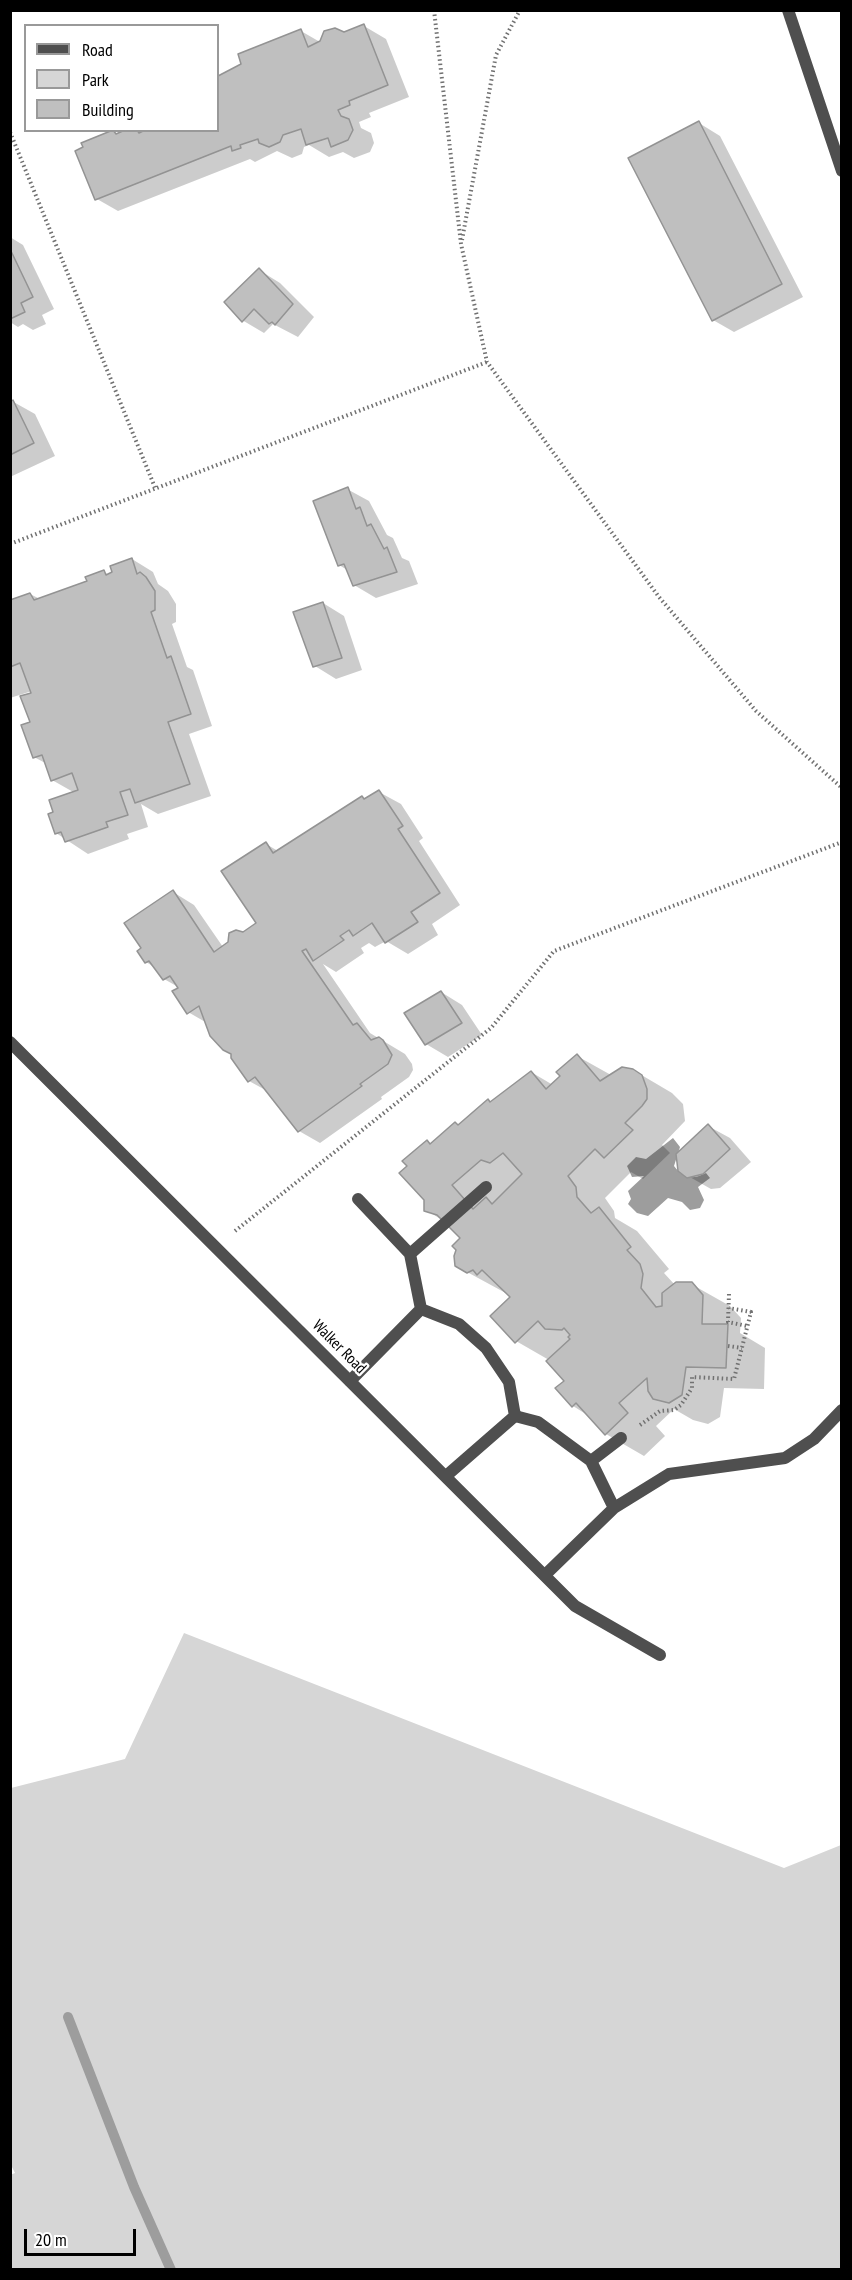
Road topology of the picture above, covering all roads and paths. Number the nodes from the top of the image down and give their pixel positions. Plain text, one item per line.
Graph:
1 (434, 10) edge
2 (520, 10) edge
3 (788, 10) edge
4 (10, 132) edge
5 (842, 171) edge
6 (461, 244) junction
7 (487, 362) junction
8 (156, 489) junction
9 (10, 544) edge
10 (842, 788) edge
11 (842, 842) edge
12 (10, 1042) edge
13 (486, 1187) dead end
14 (358, 1199) dead end
15 (216, 1247) junction
16 (410, 1254) junction
17 (729, 1294) dead end
18 (729, 1308) junction
19 (421, 1309) junction
20 (747, 1326) junction
21 (728, 1346) dead end
22 (742, 1348) junction
23 (350, 1381) junction
24 (842, 1410) edge
25 (516, 1415) junction
26 (621, 1438) joint
27 (591, 1461) junction
28 (446, 1476) junction
29 (614, 1509) junction
30 (545, 1575) junction
31 (660, 1655) dead end

1 - 6 path
2 - 6 path
3 - 5 street
4 - 8 path
6 - 7 path
7 - 8 path
7 - 10 path
8 - 9 path
11 - 15 path
12 - 15 street, Walker Road
13 - 16 street
14 - 16 street
15 - 23 street, Walker Road
16 - 19 street
17 - 18 path
18 - 20 path
18 - 20 path
19 - 23 street
19 - 25 street
20 - 22 path
21 - 22 path
22 - 26 path
23 - 28 street, Walker Road
24 - 29 street
25 - 27 street
25 - 28 street
26 - 27 street
27 - 29 street
28 - 30 street, Walker Road
29 - 30 street
30 - 31 street, Walker Road

